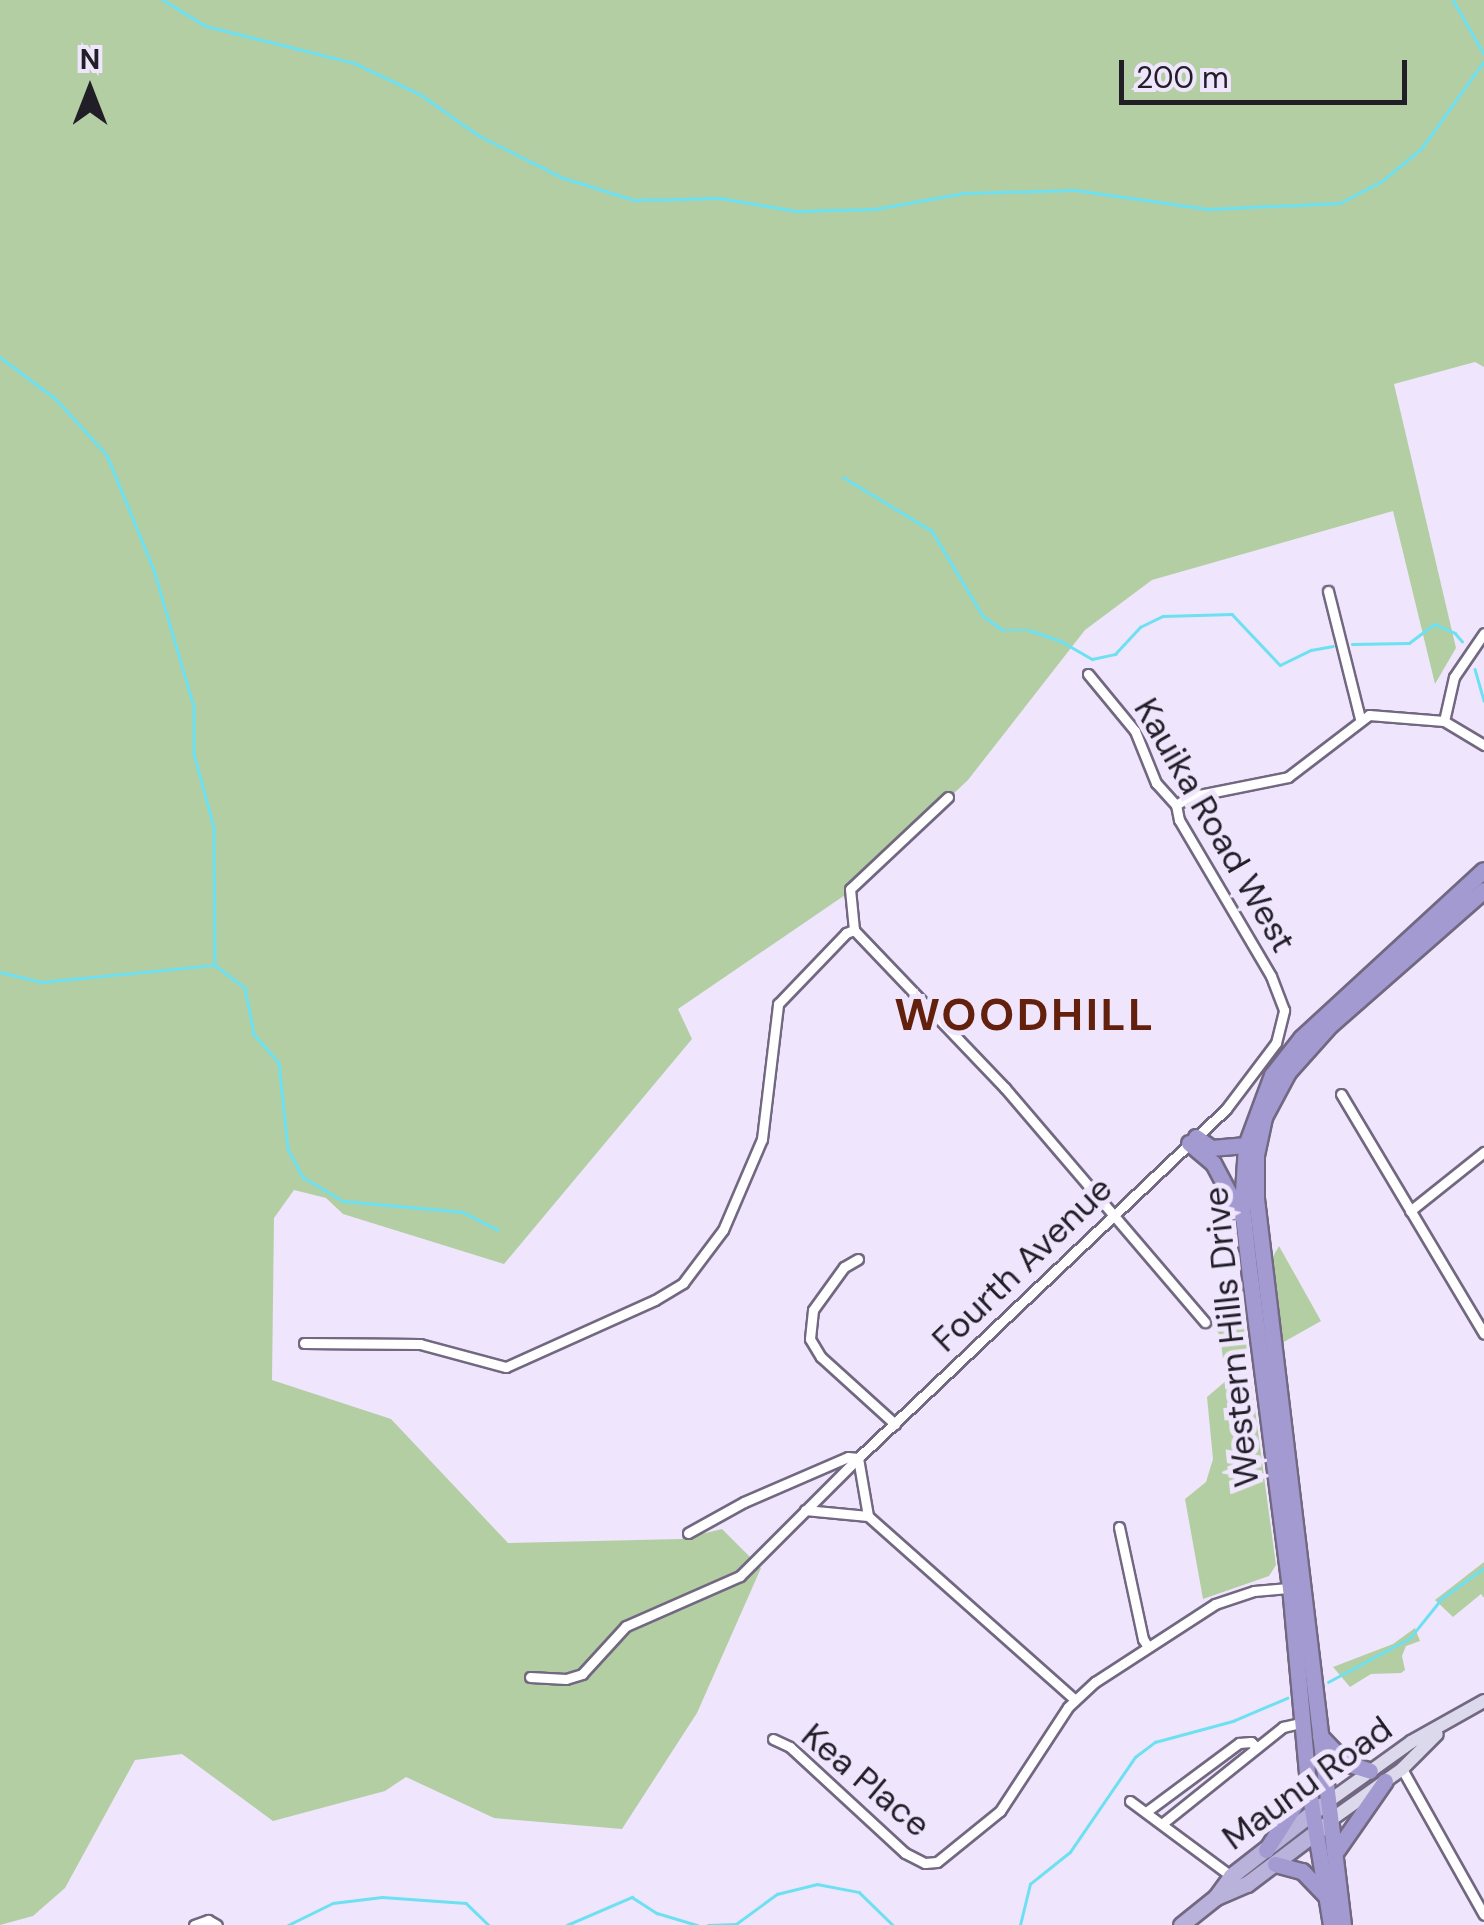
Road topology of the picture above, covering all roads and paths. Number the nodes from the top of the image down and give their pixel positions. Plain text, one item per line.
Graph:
1 (1328, 591) dead end
2 (1484, 633) edge
3 (1088, 674) dead end
4 (1360, 718) junction
5 (1444, 721) junction
6 (1484, 745) edge
7 (948, 797) dead end
8 (1176, 805) junction
9 (1484, 870) edge
10 (1484, 890) edge
11 (854, 930) junction
12 (1284, 1010) joint
13 (1341, 1094) dead end
14 (1192, 1140) junction
15 (1246, 1145) junction
16 (1484, 1152) edge
17 (1410, 1210) junction
18 (1116, 1215) junction
19 (1244, 1222) junction
20 (858, 1259) dead end
21 (1480, 1319) edge
22 (1206, 1322) dead end
23 (1484, 1334) edge
24 (304, 1343) dead end
25 (895, 1424) junction
26 (1278, 1443) junction
27 (858, 1458) junction
28 (806, 1510) junction
29 (868, 1516) junction
30 (1119, 1527) dead end
31 (688, 1533) dead end
32 (1297, 1587) junction
33 (1148, 1647) junction
34 (530, 1677) dead end
35 (1074, 1699) junction
36 (1484, 1701) edge
37 (1300, 1722) junction
38 (1442, 1728) junction
39 (1320, 1736) junction
40 (773, 1739) dead end
41 (1257, 1748) junction
42 (1402, 1769) junction
43 (1370, 1771) junction
44 (1386, 1782) junction
45 (1308, 1784) junction
46 (1329, 1800) junction
47 (1130, 1801) dead end
48 (1146, 1812) junction
49 (1313, 1812) junction
50 (1332, 1820) junction
51 (1163, 1823) junction
52 (1316, 1832) junction
53 (1266, 1850) junction
54 (1337, 1850) junction
55 (1275, 1864) junction
56 (1231, 1876) junction
57 (1326, 1896) junction
58 (1216, 1897) junction
59 (1484, 1915) edge
60 (194, 1925) edge
61 (217, 1925) edge
62 (1181, 1925) edge
63 (1332, 1925) edge
64 (1343, 1925) edge

1 - 4 street
2 - 5 street
3 - 8 street, Kauika Road West
4 - 5 street
4 - 8 street
5 - 6 street
7 - 11 street
8 - 12 street, Kauika Road West
9 - 15 highway, Western Hills Drive
10 - 26 highway, Western Hills Drive
11 - 18 street
11 - 24 street
12 - 14 street, Fourth Avenue
13 - 17 street
14 - 15 highway
14 - 18 street, Fourth Avenue
14 - 19 highway
15 - 19 highway, Western Hills Drive
16 - 17 street
17 - 21 street
18 - 22 street
18 - 25 street, Fourth Avenue
19 - 26 highway, Western Hills Drive
20 - 25 street
21 - 23 street
25 - 27 street, Fourth Avenue
26 - 32 highway, Western Hills Drive
27 - 28 street, Fourth Avenue
27 - 29 street
27 - 31 street
28 - 29 street
28 - 34 street, Fourth Avenue
29 - 35 street
30 - 33 street
32 - 33 street
32 - 37 highway, Western Hills Drive
32 - 39 highway, Western Hills Drive
33 - 35 street
35 - 40 street, Kea Place
36 - 38 main road, Maunu Road
37 - 41 street
37 - 45 highway, Western Hills Drive
38 - 42 main road, Maunu Road
38 - 43 main road, Maunu Road
39 - 43 highway
39 - 46 highway, Western Hills Drive
41 - 48 street
41 - 51 street
42 - 44 main road, Maunu Road
42 - 59 street
43 - 46 main road, Maunu Road
44 - 50 main road, Maunu Road
44 - 54 highway
45 - 49 highway, Western Hills Drive
45 - 53 highway
46 - 49 main road, Maunu Road
46 - 50 highway, Western Hills Drive
47 - 48 street
48 - 51 street
49 - 52 highway, Western Hills Drive
49 - 53 main road, Maunu Road
50 - 52 main road, Maunu Road
50 - 54 highway, Western Hills Drive
51 - 56 street
52 - 55 main road, Maunu Road
52 - 57 highway, Western Hills Drive
53 - 56 main road, Maunu Road
54 - 64 highway, Western Hills Drive
55 - 57 highway
55 - 58 main road, Maunu Road
56 - 58 main road, Maunu Road
57 - 63 highway, Western Hills Drive
58 - 62 main road, Maunu Road
60 - 61 street

